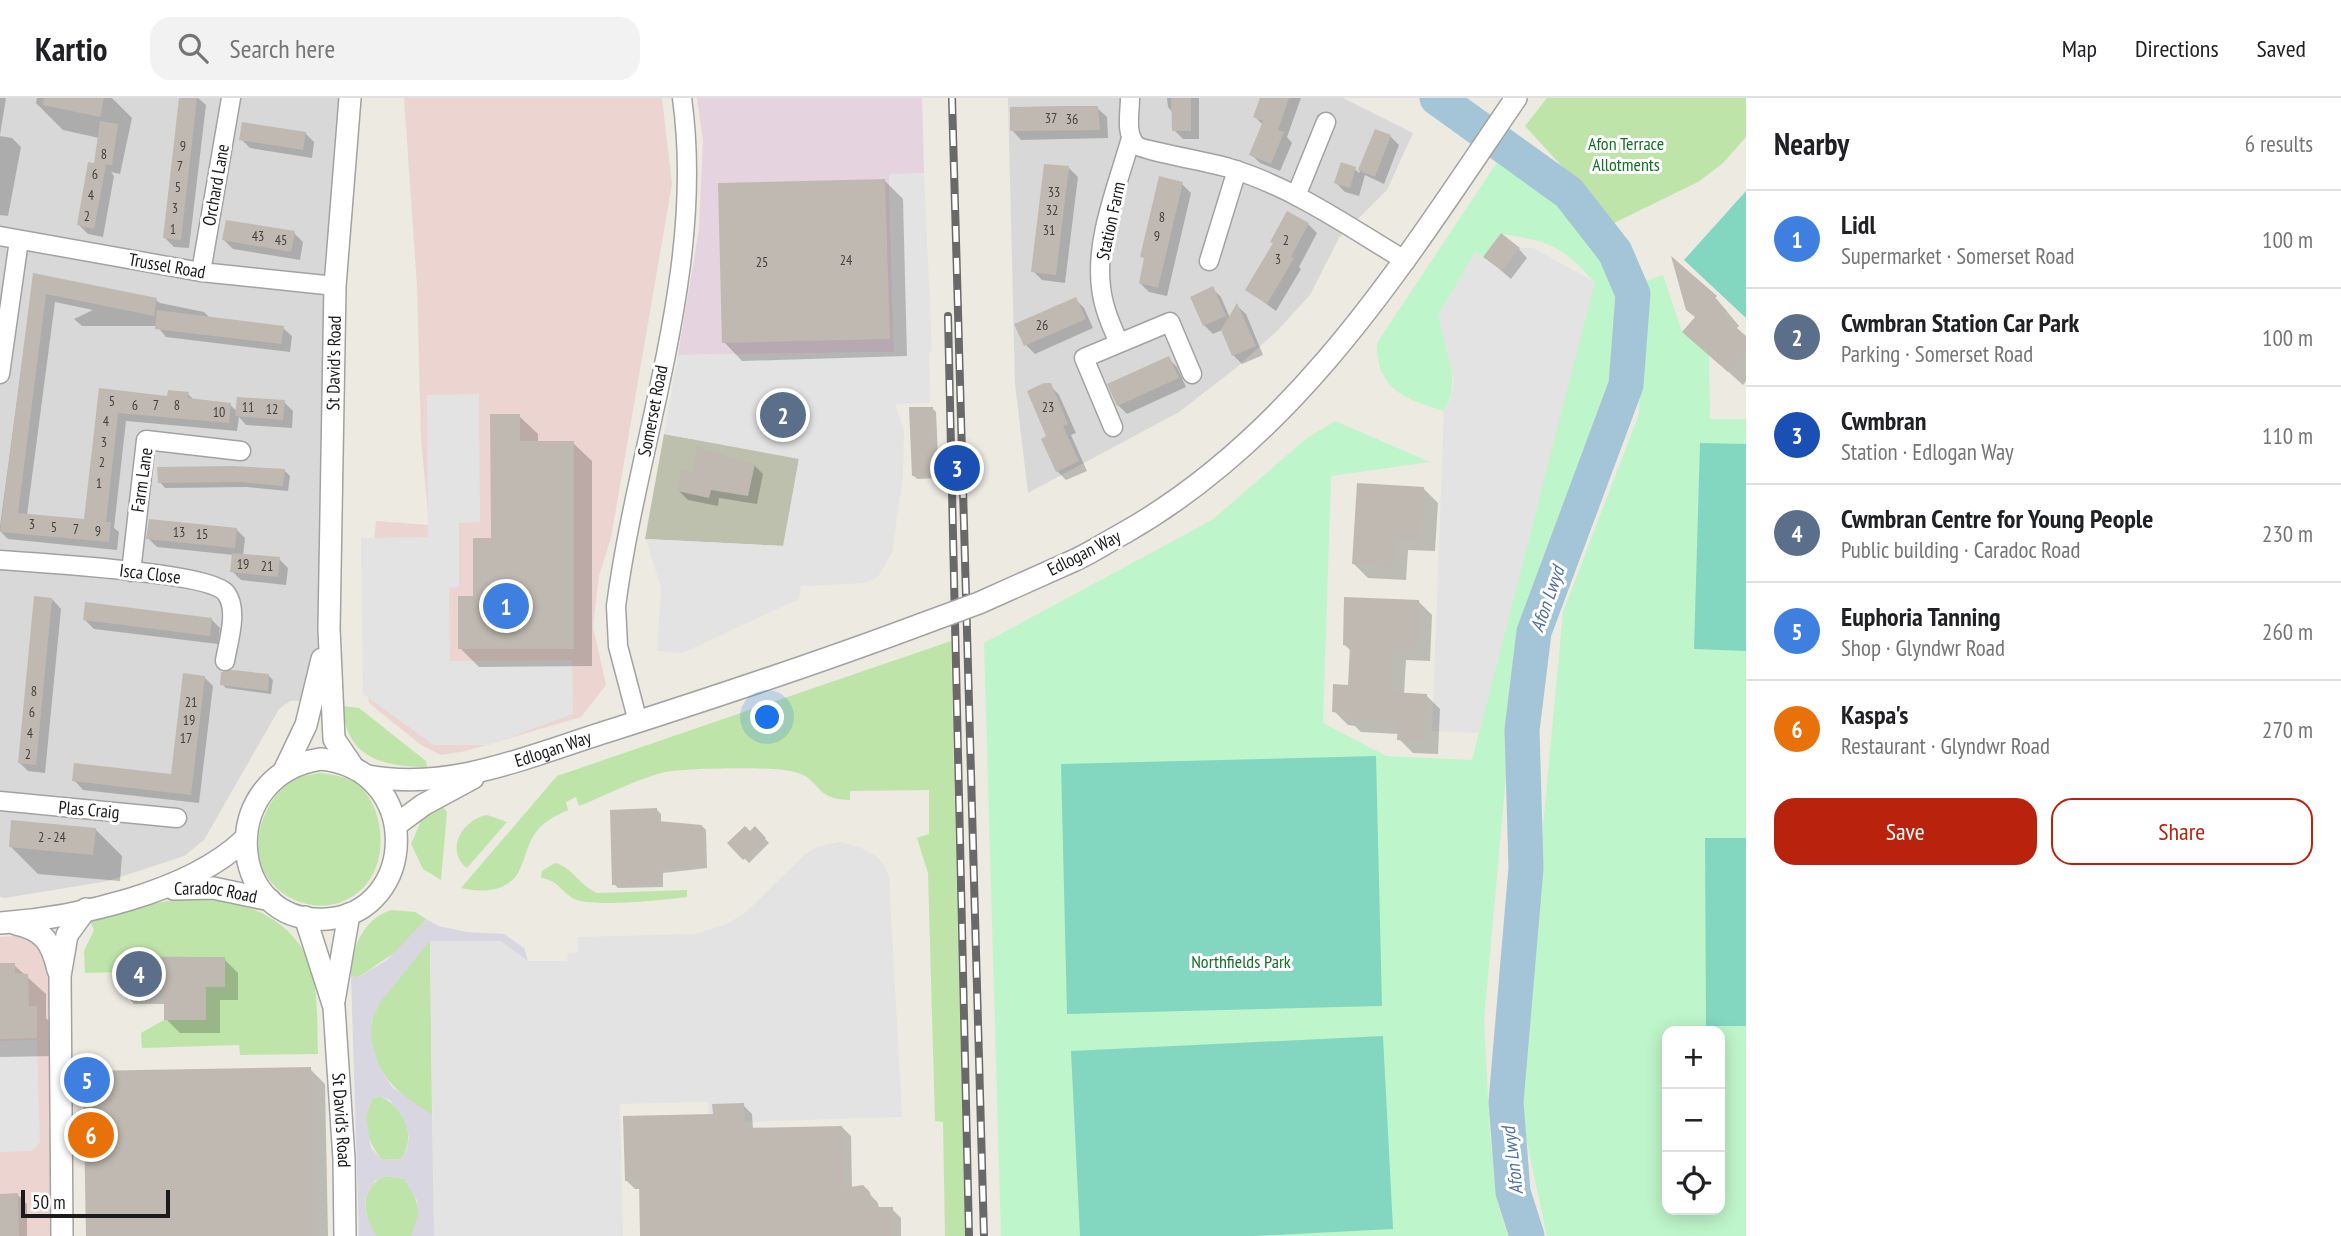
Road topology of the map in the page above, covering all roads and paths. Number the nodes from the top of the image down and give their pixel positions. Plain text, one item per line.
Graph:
1 (231, 98) edge
2 (350, 98) edge
3 (682, 98) edge
4 (1130, 98) edge
5 (1516, 98) edge
6 (1326, 122) dead end
7 (1131, 138) junction
8 (1237, 170) junction
9 (1296, 196) junction
10 (0, 236) edge
11 (19, 240) junction
12 (1209, 261) dead end
13 (1406, 261) junction
14 (201, 272) junction
15 (335, 286) junction
16 (1119, 343) junction
17 (0, 374) edge
18 (1192, 374) dead end
19 (1113, 427) dead end
20 (242, 451) dead end
21 (0, 559) edge
22 (131, 572) junction
23 (329, 629) junction
24 (225, 661) dead end
25 (638, 722) junction
26 (360, 770) junction
27 (487, 770) junction
28 (284, 771) junction
29 (0, 802) edge
30 (177, 818) dead end
31 (396, 825) junction
32 (244, 839) junction
33 (160, 889) junction
34 (272, 901) junction
35 (86, 909) junction
36 (349, 914) junction
37 (305, 917) junction
38 (4, 922) edge
39 (60, 976) junction
40 (334, 1007) junction
41 (62, 1236) edge
42 (345, 1236) edge

1 - 14 street, Orchard Lane
2 - 15 street, St David's Road
3 - 25 street, Somerset Road
4 - 7 street, Station Farm
5 - 13 street, Edlogan Way
6 - 9 street
7 - 8 street
7 - 16 street, Station Farm
8 - 9 street
8 - 12 street
9 - 13 street
10 - 11 street, Trussel Road
11 - 14 street, Trussel Road
11 - 17 street
13 - 25 street, Edlogan Way, bridge
14 - 15 street, Trussel Road
15 - 23 street, St David's Road
16 - 18 street
16 - 19 street
20 - 22 street, Farm Lane
21 - 22 street, Isca Close
22 - 24 street, Isca Close
23 - 26 street, St David's Road
23 - 28 street, St David's Road
25 - 27 street, Edlogan Way
26 - 27 street, Edlogan Way
26 - 28 street, St David's Road
26 - 31 street, St David's Road
27 - 31 street, Edlogan Way
28 - 32 street, St David's Road
29 - 30 street, Plas Craig
31 - 36 street
32 - 33 street, Caradoc Road
32 - 34 street
33 - 34 street, Caradoc Road
33 - 35 street, Caradoc Road
34 - 37 street
35 - 38 street, Caradoc Road
35 - 39 street
36 - 37 street
36 - 40 street, St David's Road
37 - 40 street, St David's Road
38 - 39 street, Caradoc Road
39 - 41 street
40 - 42 street, St David's Road

